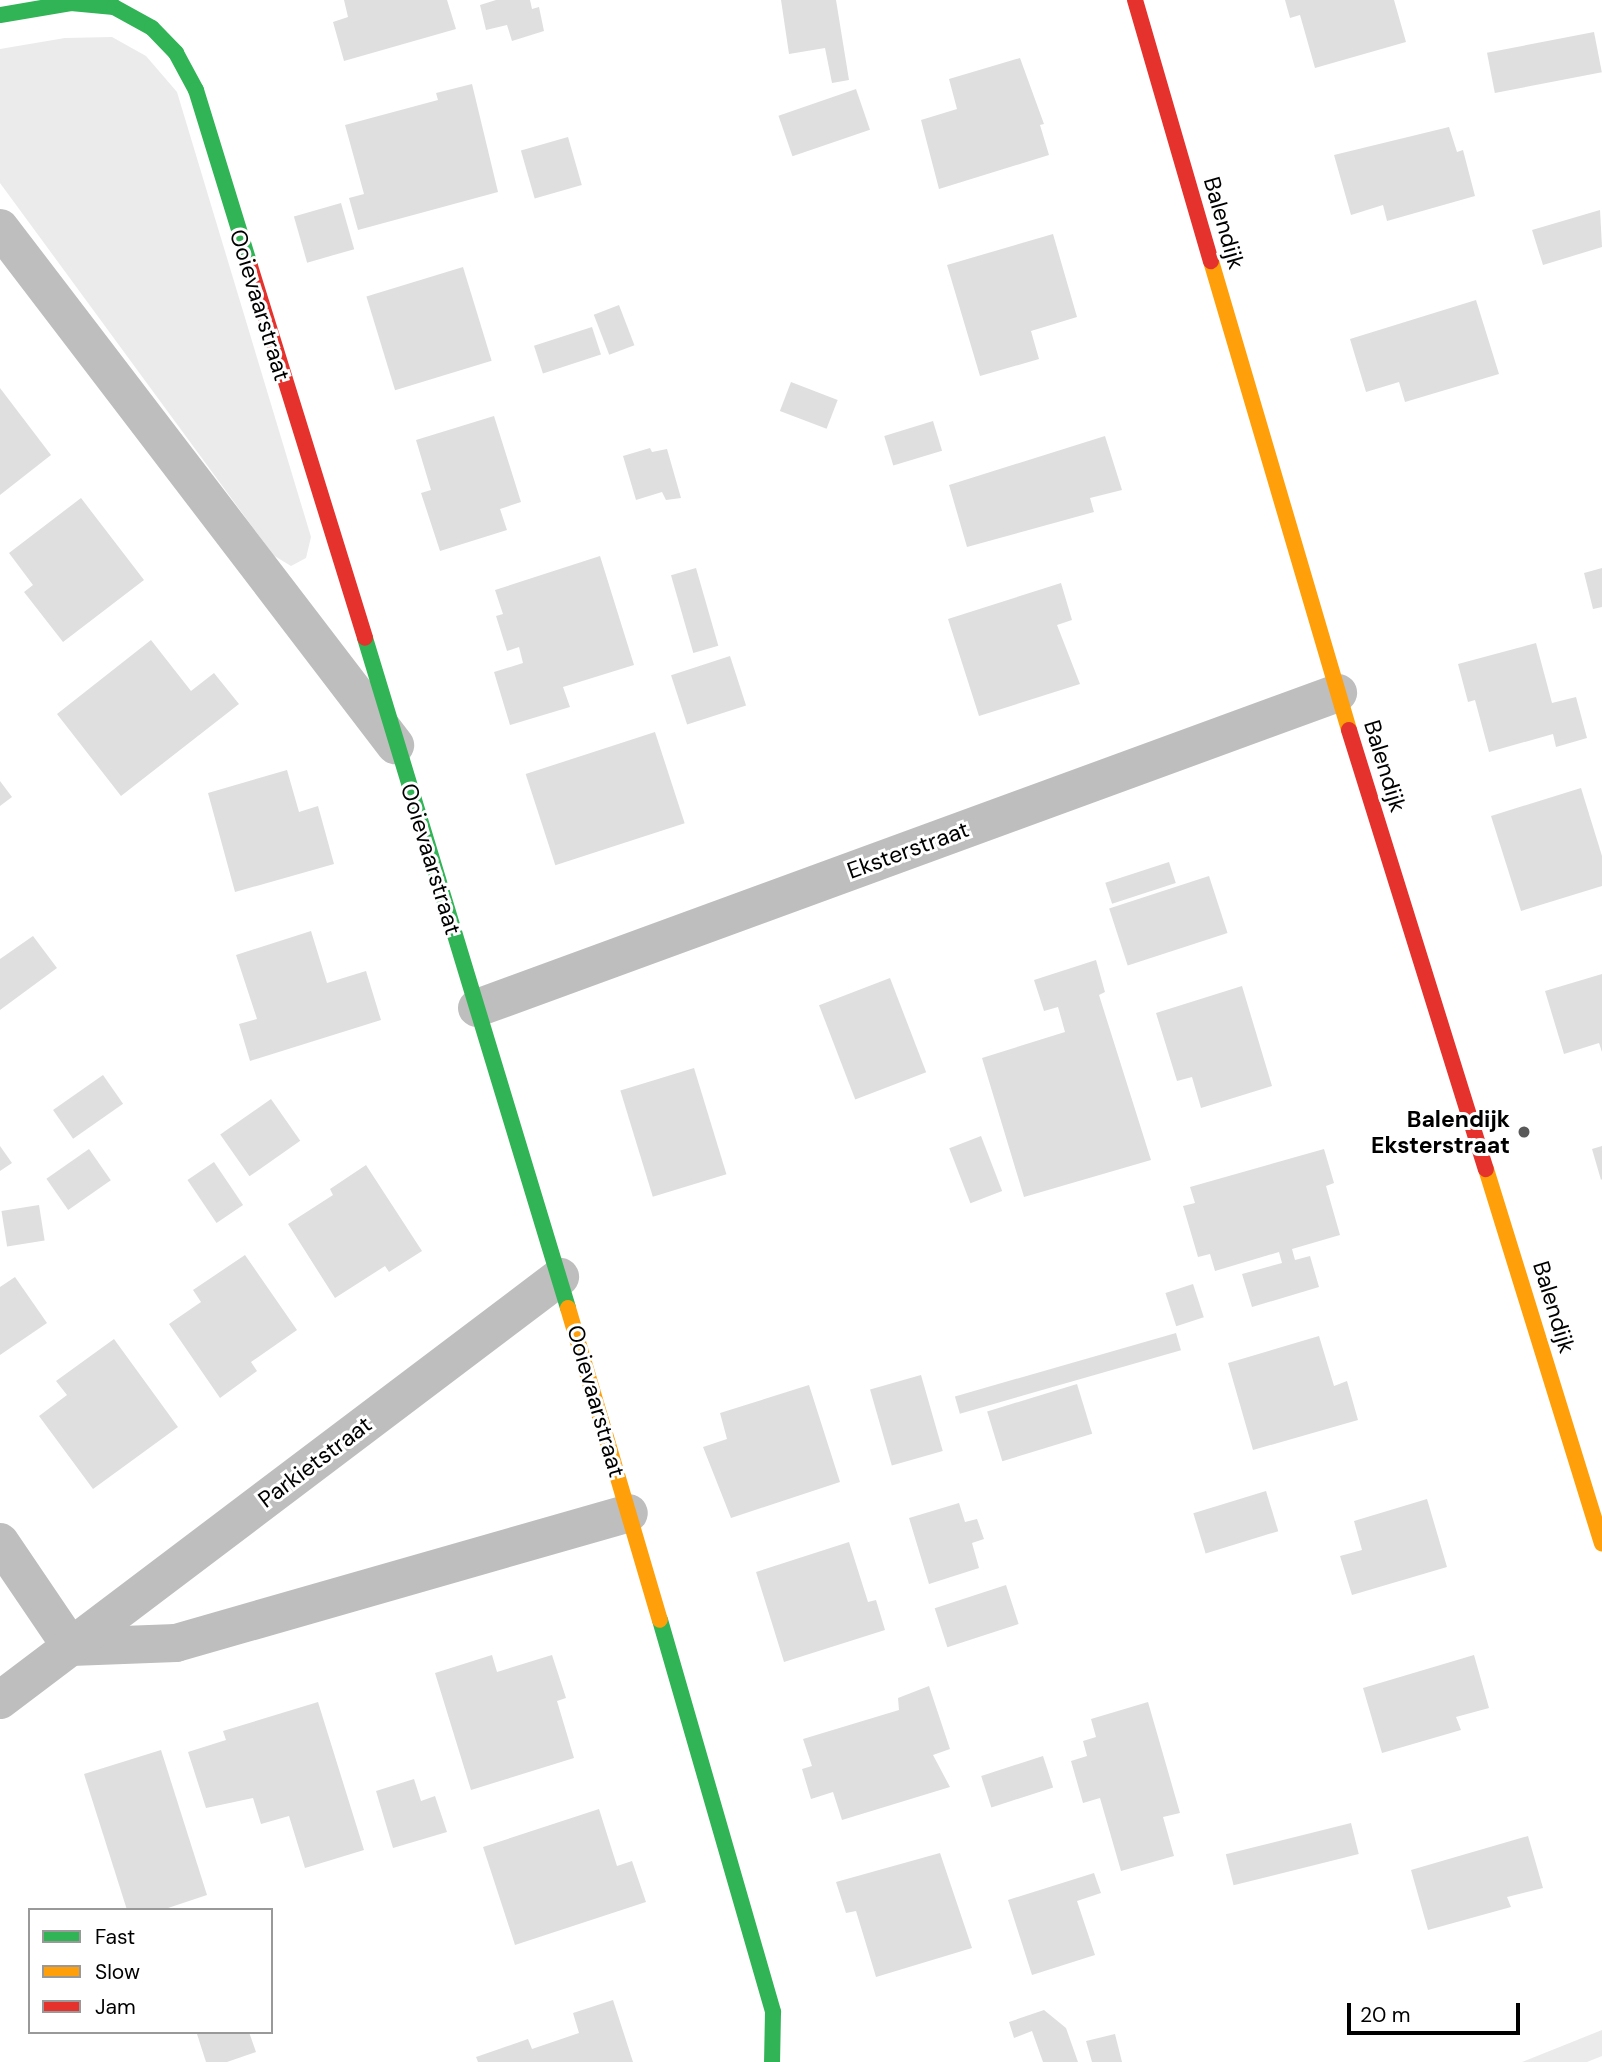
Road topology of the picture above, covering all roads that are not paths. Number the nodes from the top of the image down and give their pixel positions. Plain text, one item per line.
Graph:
1 (1135, 0) edge
2 (0, 15) edge
3 (0, 228) edge
4 (1338, 693) junction
5 (395, 745) junction
6 (477, 1008) junction
7 (560, 1277) junction
8 (629, 1513) junction
9 (0, 1542) edge
10 (1602, 1543) edge
11 (71, 1647) junction
12 (0, 1700) edge
13 (772, 2062) edge

1 - 4 street, Balendijk
2 - 5 street, Ooievaarstraat
3 - 5 street, Ooievaarstraat
4 - 6 street, Eksterstraat
4 - 10 street, Balendijk
5 - 6 street, Ooievaarstraat
6 - 7 street, Ooievaarstraat
7 - 8 street, Ooievaarstraat
7 - 11 street, Parkietstraat
8 - 11 street
8 - 13 street, Ooievaarstraat
9 - 11 street
11 - 12 street, Parkietstraat

